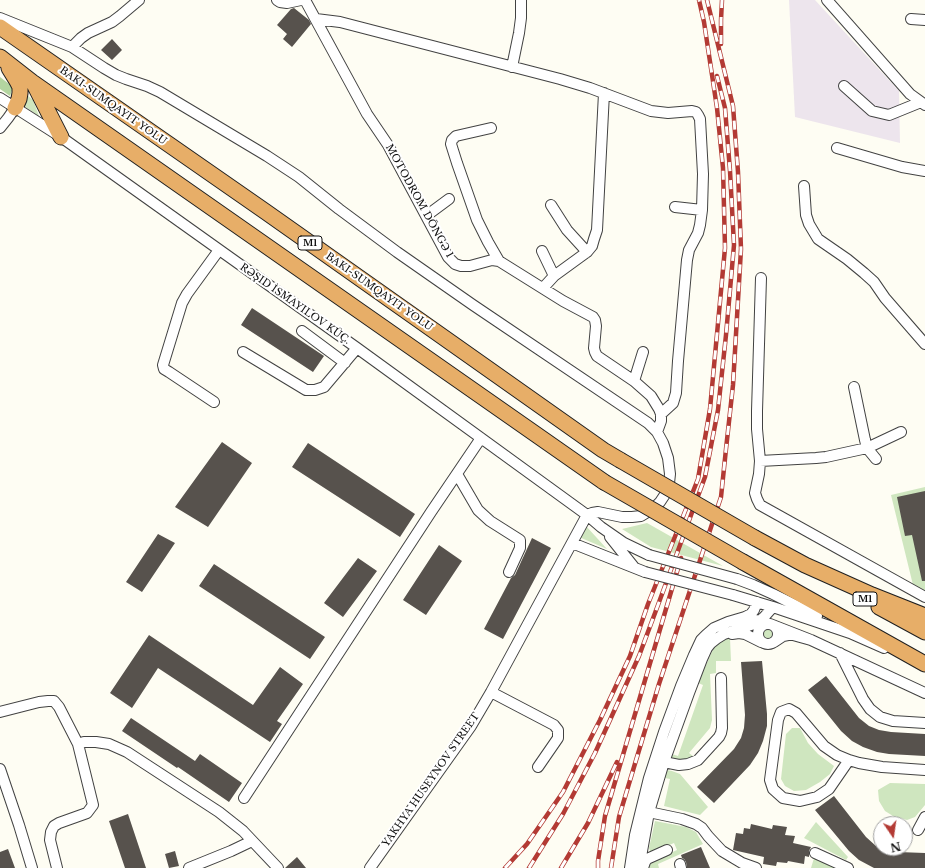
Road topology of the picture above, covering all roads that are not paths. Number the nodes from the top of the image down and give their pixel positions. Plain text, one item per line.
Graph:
1 (139, 0) edge
2 (277, 0) edge
3 (301, 0) edge
4 (305, 0) edge
5 (521, 0) edge
6 (827, 0) edge
7 (0, 18) edge
8 (911, 18) dead end
9 (316, 19) junction
10 (925, 20) edge
11 (0, 27) edge
12 (72, 47) junction
13 (1, 58) edge
14 (512, 67) junction
15 (32, 82) junction
16 (844, 86) dead end
17 (604, 93) junction
18 (0, 98) edge
19 (923, 104) edge
20 (15, 108) junction
21 (0, 128) edge
22 (491, 128) dead end
23 (61, 137) junction
24 (837, 148) dead end
25 (925, 171) edge
26 (804, 186) dead end
27 (449, 199) dead end
28 (551, 205) dead end
29 (675, 207) dead end
30 (702, 210) junction
31 (426, 216) junction
32 (219, 250) junction
33 (542, 251) dead end
34 (588, 252) junction
35 (499, 261) junction
36 (554, 276) junction
37 (761, 278) dead end
38 (543, 288) junction
39 (302, 331) dead end
40 (925, 344) edge
41 (357, 348) junction
42 (243, 352) dead end
43 (643, 352) dead end
44 (345, 363) junction
45 (634, 381) junction
46 (854, 387) dead end
47 (214, 402) dead end
48 (661, 414) junction
49 (657, 432) junction
50 (901, 432) dead end
51 (481, 438) junction
52 (867, 448) junction
53 (876, 459) dead end
54 (760, 461) junction
55 (457, 474) junction
56 (587, 515) junction
57 (601, 527) junction
58 (572, 543) junction
59 (805, 565) junction
60 (636, 568) junction
61 (509, 572) dead end
62 (925, 597) edge
63 (757, 602) junction
64 (772, 607) junction
65 (925, 616) edge
66 (745, 618) junction
67 (766, 622) junction
68 (925, 632) edge
69 (850, 633) junction
70 (724, 634) junction
71 (811, 640) junction
72 (761, 642) junction
73 (774, 642) junction
74 (840, 653) junction
75 (925, 665) edge
76 (721, 678) dead end
77 (491, 692) junction
78 (925, 693) edge
79 (0, 712) edge
80 (925, 723) edge
81 (78, 744) junction
82 (849, 760) junction
83 (664, 762) junction
84 (538, 767) dead end
85 (0, 769) edge
86 (925, 770) edge
87 (244, 798) dead end
88 (645, 811) junction
89 (925, 817) edge
90 (918, 830) dead end
91 (252, 841) junction
92 (667, 850) dead end
93 (815, 853) dead end
94 (638, 866) edge
95 (32, 868) edge
96 (57, 868) edge
97 (189, 868) edge
98 (278, 868) edge
99 (370, 868) edge
100 (756, 868) edge
101 (848, 868) edge

1 - 12 street
2 - 3 street
4 - 9 street, MOTODROM DÖNGƏ 1
5 - 14 street
6 - 19 street
7 - 12 street
8 - 10 street
9 - 14 street
9 - 31 street, MOTODROM DÖNGƏ 1
11 - 59 highway, M1, bridge
12 - 49 street
13 - 15 highway, M1
13 - 20 highway
14 - 17 street
15 - 23 highway
15 - 75 highway, M1, bridge
16 - 19 street
17 - 30 street
17 - 34 street
18 - 20 street
20 - 21 street
20 - 23 street
22 - 35 street
23 - 32 street
24 - 25 street
26 - 40 street
27 - 31 street
28 - 34 street
29 - 30 street
30 - 48 street
31 - 35 street, MOTODROM DÖNGƏ 1
32 - 41 street
32 - 47 street
33 - 36 street
34 - 36 street
35 - 38 street
36 - 38 street
37 - 54 street
38 - 45 street
39 - 44 street
41 - 44 street
41 - 51 street
42 - 44 street
43 - 45 street
45 - 48 street
46 - 52 street
48 - 49 street
49 - 56 street
50 - 52 street
51 - 55 street
51 - 56 street
52 - 53 street
52 - 54 street
54 - 62 street
55 - 61 street
55 - 87 street
56 - 57 street
56 - 58 street, YAKHYA HUSEYNOV STREET
57 - 60 street
57 - 69 street, bridge
58 - 60 street
58 - 77 street, YAKHYA HUSEYNOV STREET
59 - 65 highway
59 - 68 highway, M1
60 - 63 street, bridge
63 - 64 street
63 - 66 street
64 - 67 street
64 - 69 street
66 - 67 street
66 - 88 street
67 - 70 street
67 - 71 street
67 - 72 street
67 - 73 street
69 - 75 street
70 - 72 street
70 - 83 street
71 - 73 street
71 - 74 street
72 - 73 street
74 - 78 street
74 - 80 street
76 - 83 street
77 - 84 street
77 - 99 street, YAKHYA HUSEYNOV STREET
79 - 81 street
81 - 91 street
81 - 96 street
82 - 82 street
82 - 86 street
83 - 88 street
85 - 95 street
88 - 94 street
88 - 100 street
89 - 90 street
91 - 97 street
91 - 98 street
92 - 94 street
93 - 101 street

